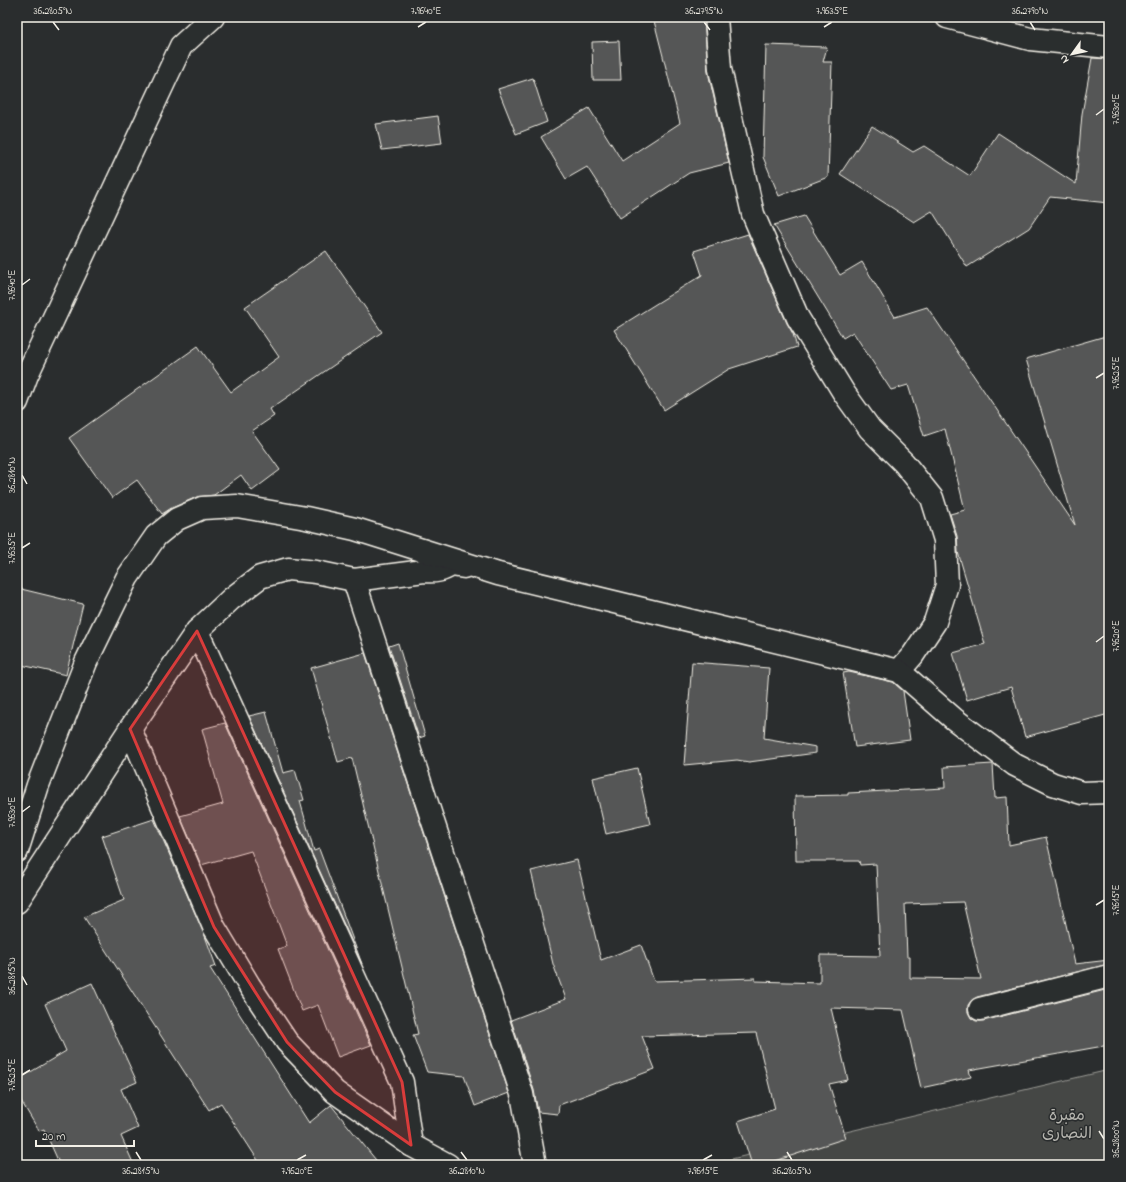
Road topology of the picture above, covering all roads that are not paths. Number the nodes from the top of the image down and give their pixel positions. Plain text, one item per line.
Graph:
1 (213, 17) edge
2 (716, 17) edge
3 (947, 17) edge
4 (1109, 47) edge
5 (17, 402) edge
6 (498, 574) junction
7 (354, 580) junction
8 (197, 631) junction
9 (899, 671) junction
10 (130, 729) junction
11 (1109, 792) edge
12 (17, 851) edge
13 (17, 902) edge
14 (1109, 976) edge
15 (980, 1010) dead end
16 (411, 1145) junction
17 (448, 1165) edge
18 (535, 1165) edge

1 - 5 street
2 - 9 street
3 - 4 street
6 - 7 street
6 - 9 street
6 - 12 street
7 - 8 street
7 - 18 street
8 - 10 street
8 - 16 street
9 - 11 street
10 - 13 street
10 - 16 street
14 - 15 street
16 - 17 street

